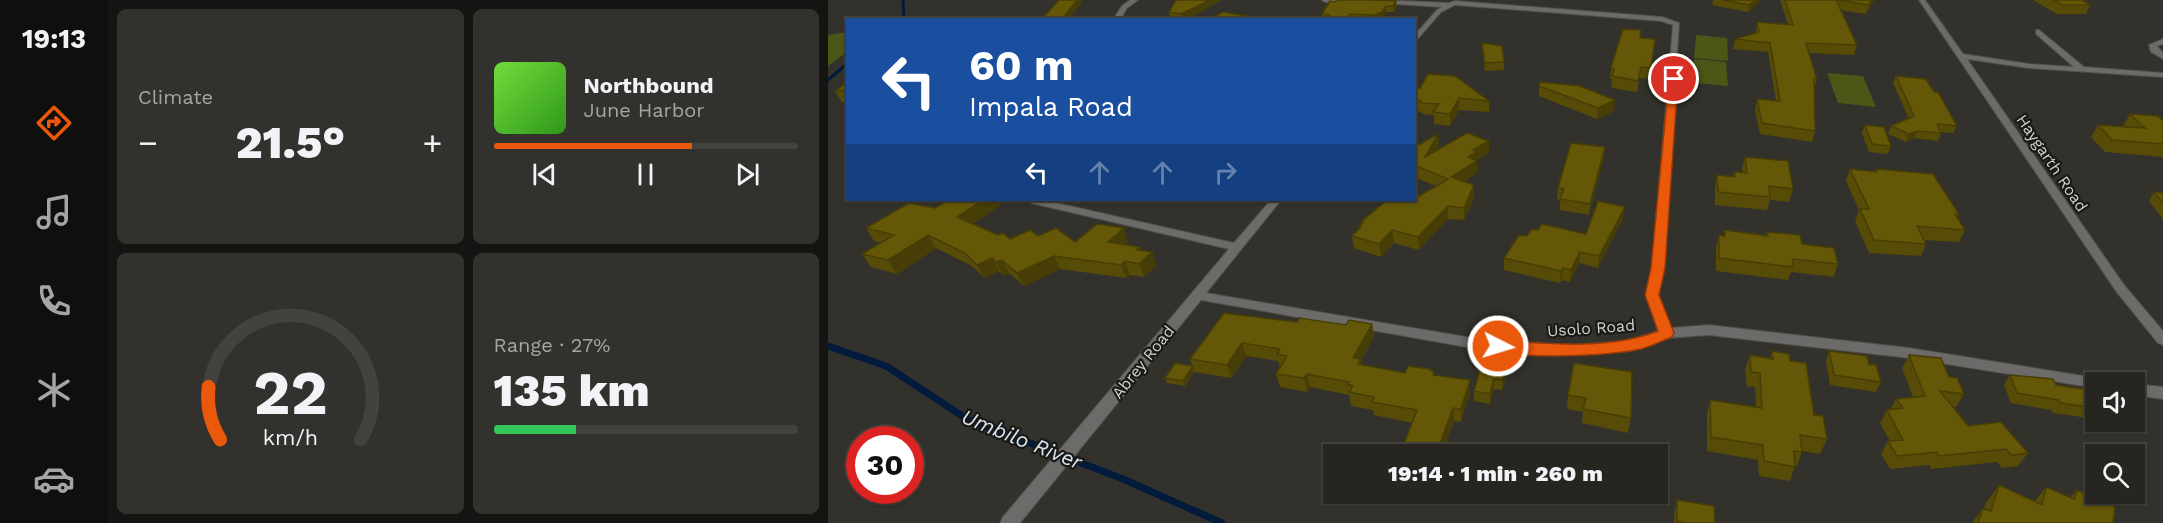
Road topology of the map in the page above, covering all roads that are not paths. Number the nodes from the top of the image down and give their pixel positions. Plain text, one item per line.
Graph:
1 (1135, 0) edge
2 (1325, 0) edge
3 (1334, 0) edge
4 (1922, 0) edge
5 (1364, 1) edge
6 (1373, 2) edge
7 (1456, 3) edge
8 (1117, 18) edge
9 (2039, 32) dead end
10 (1416, 38) edge
11 (2163, 41) edge
12 (2163, 57) edge
13 (1962, 60) junction
14 (2081, 69) junction
15 (2163, 75) edge
16 (1035, 201) edge
17 (1275, 201) edge
18 (1236, 247) junction
19 (1196, 295) junction
20 (1666, 333) junction
21 (2163, 339) edge
22 (2085, 380) edge
23 (2145, 391) edge
24 (2163, 393) edge
25 (1012, 519) edge

1 - 8 street
2 - 3 street
3 - 5 street
4 - 13 street, Haygarth Road
6 - 7 street
7 - 10 street
7 - 20 street
9 - 14 street
11 - 12 street
13 - 14 street
13 - 21 street, Haygarth Road
14 - 15 street
16 - 18 street
17 - 18 street, Abrey Road
18 - 19 street, Abrey Road
19 - 20 street, Usolo Road
19 - 25 street, Abrey Road
20 - 22 street, Usolo Road
23 - 24 street

